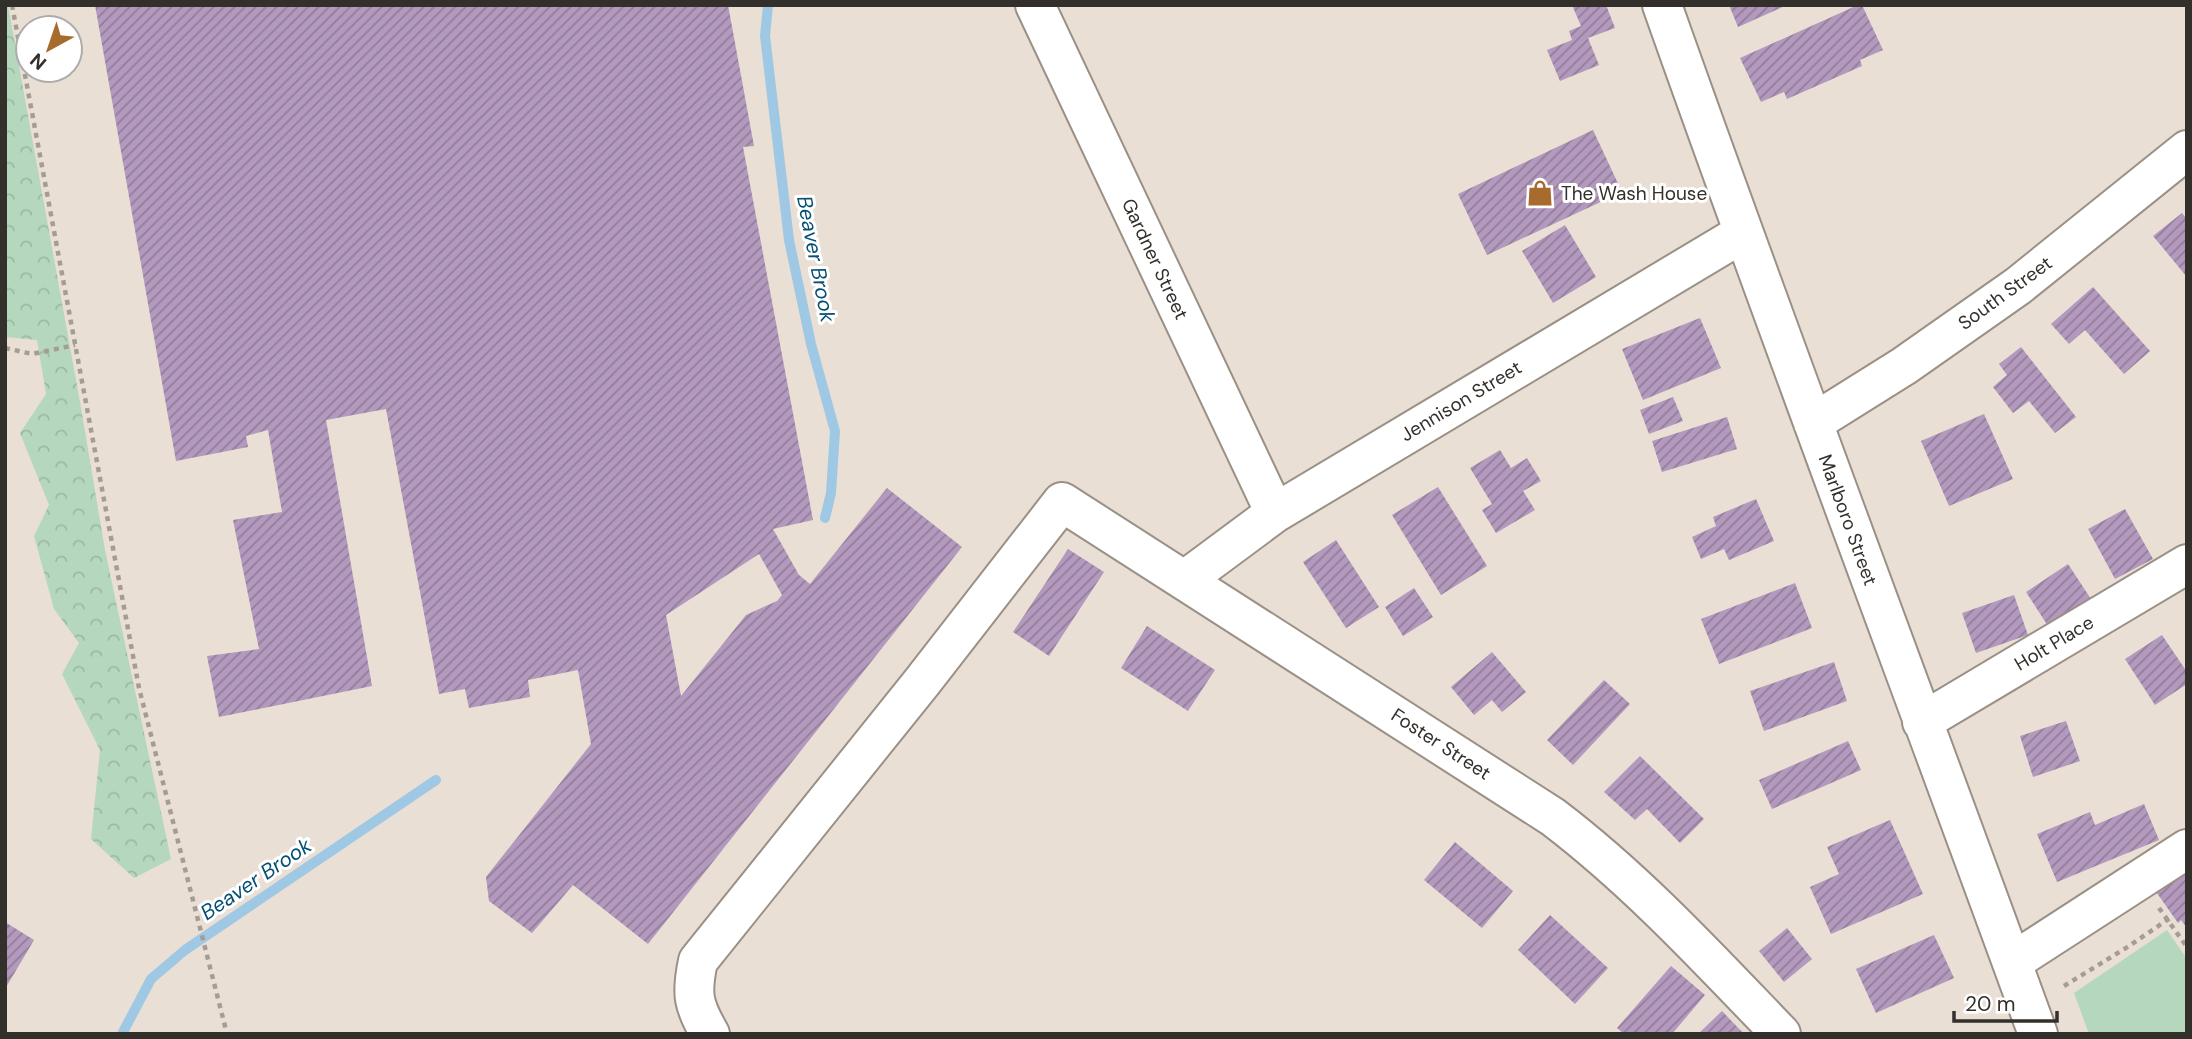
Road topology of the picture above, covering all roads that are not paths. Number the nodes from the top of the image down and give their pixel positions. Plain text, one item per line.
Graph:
1 (1035, 5) edge
2 (1662, 5) edge
3 (2187, 150) edge
4 (1742, 233) junction
5 (1813, 423) junction
6 (1275, 513) junction
7 (2187, 564) edge
8 (1186, 579) junction
9 (1922, 722) junction
10 (2187, 849) edge
11 (2014, 961) junction
12 (2035, 1032) edge
13 (710, 1034) edge
14 (1781, 1034) edge

1 - 6 street, Gardner Street
2 - 4 street, Marlboro Street
3 - 5 street, South Street
4 - 5 street, Marlboro Street
4 - 6 street, Jennison Street
5 - 9 street, Marlboro Street
6 - 8 street, Jennison Street
7 - 9 street, Holt Place
8 - 13 street, Foster Street
8 - 14 street, Foster Street
9 - 11 street, Marlboro Street
10 - 11 street
11 - 12 street, Marlboro Street

